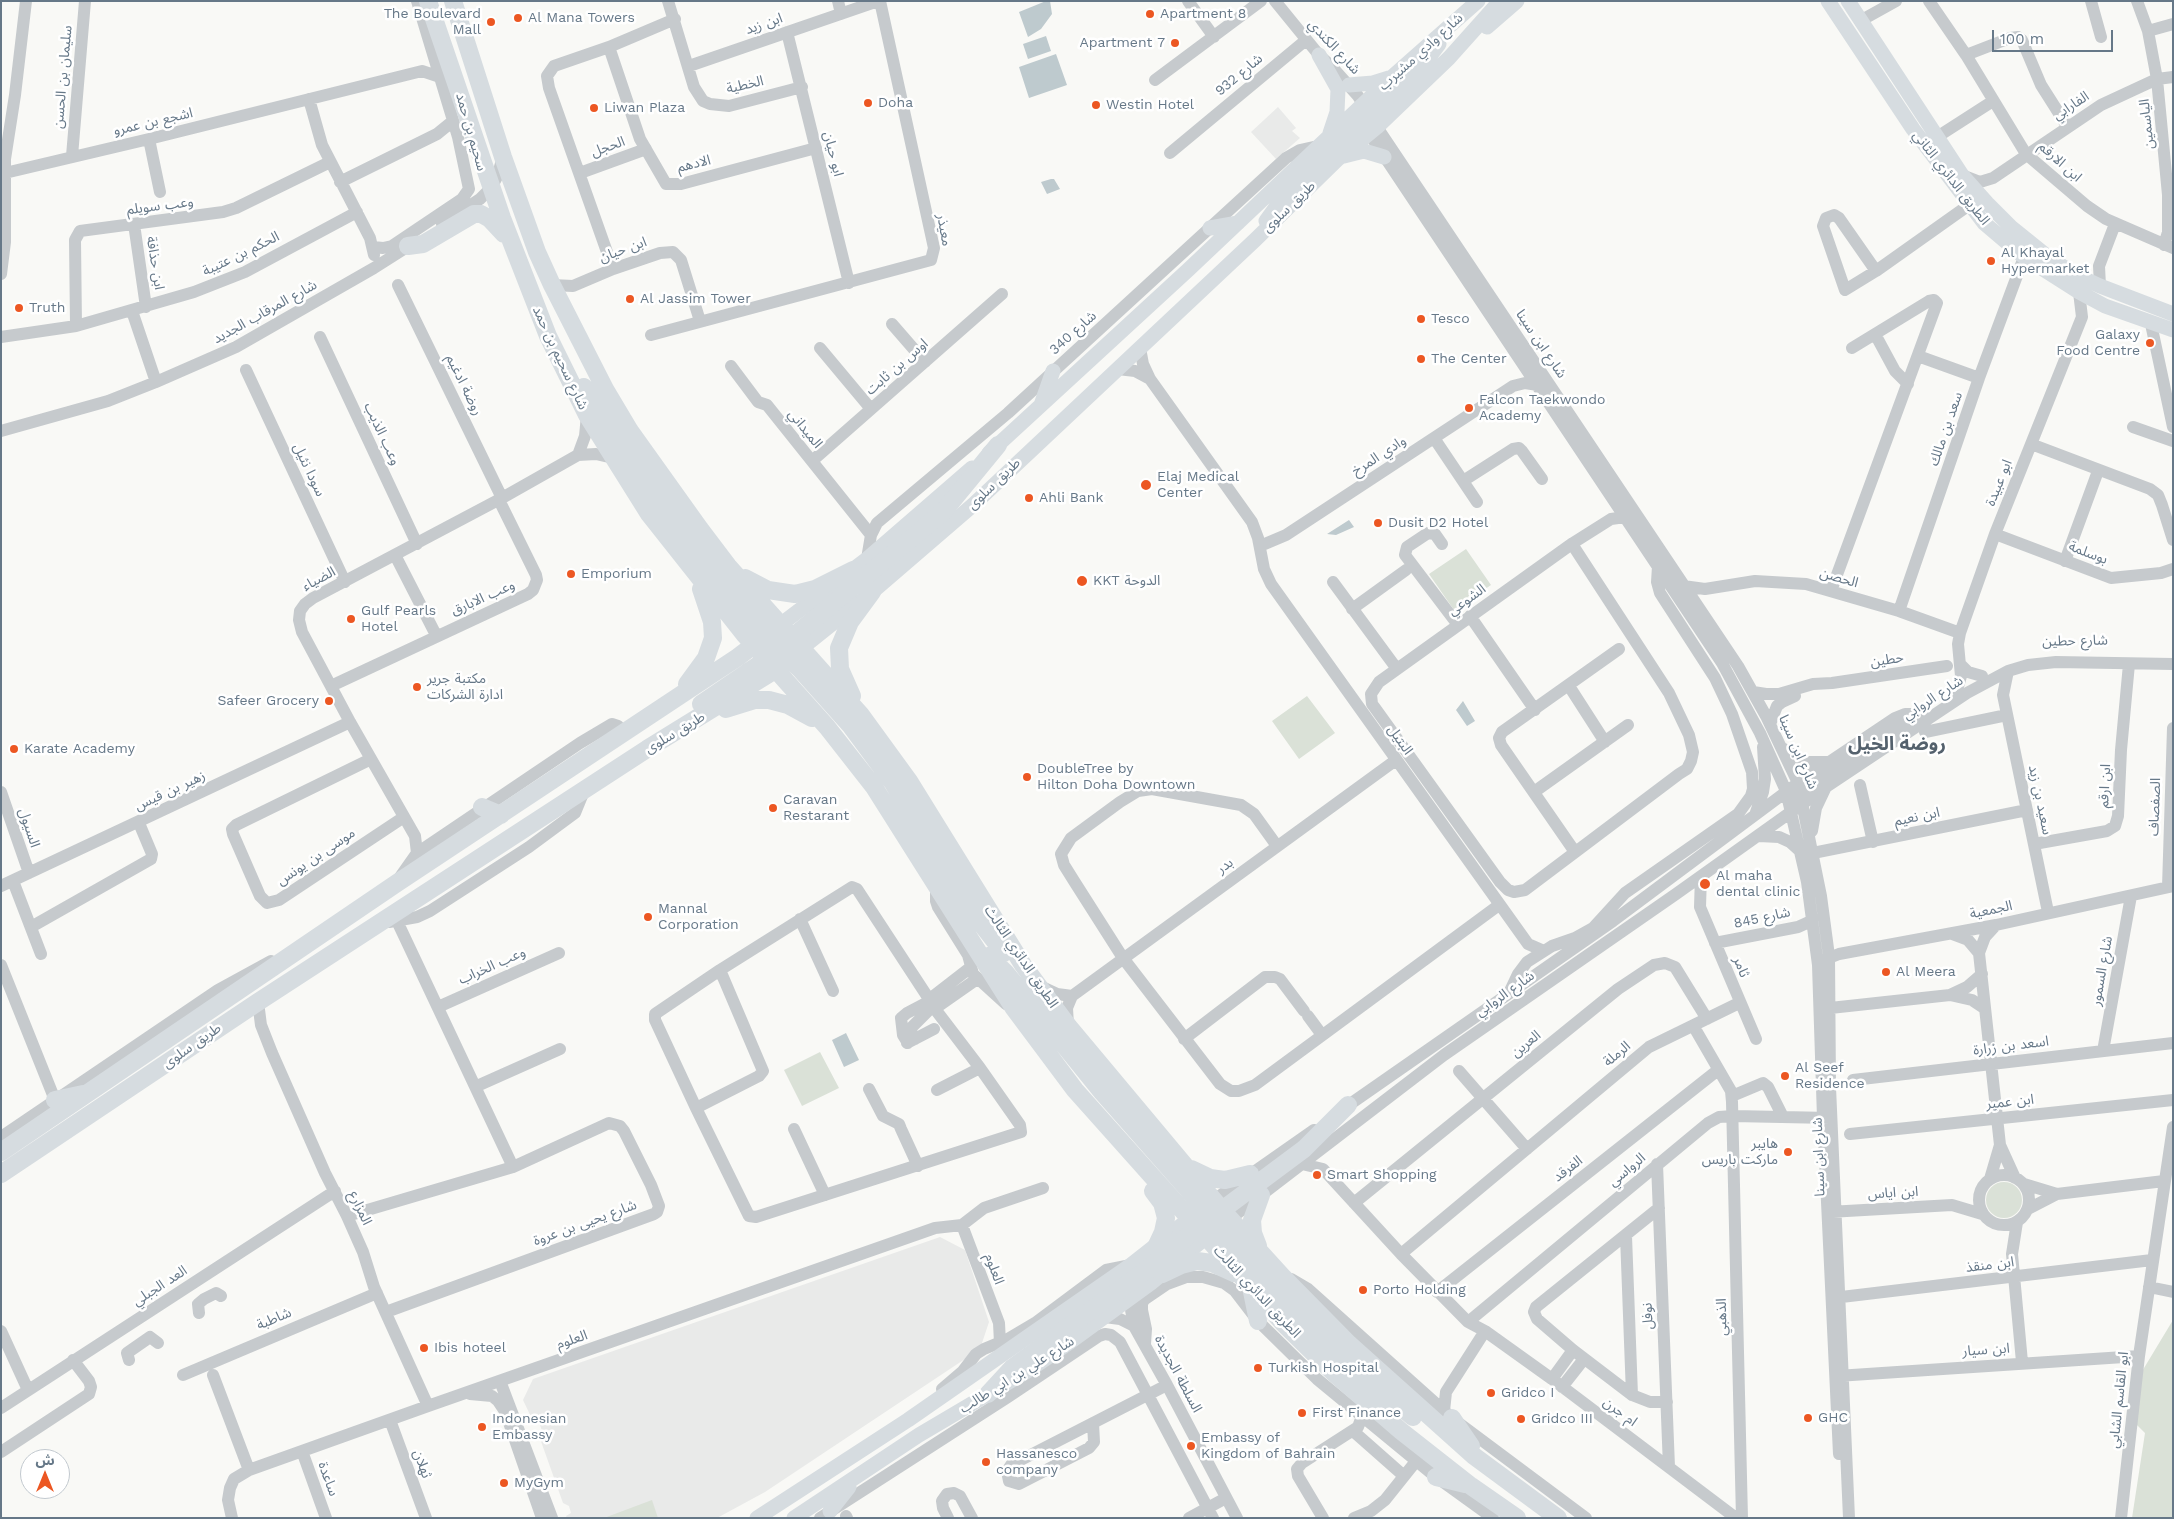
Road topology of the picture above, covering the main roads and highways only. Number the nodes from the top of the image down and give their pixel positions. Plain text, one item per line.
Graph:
1 (428, 1) edge
2 (442, 1) edge
3 (453, 1) edge
4 (1478, 1) edge
5 (1500, 1) edge
6 (1517, 1) edge
7 (1828, 1) edge
8 (1848, 1) edge
9 (1448, 28) junction
10 (1319, 55) road end
11 (1448, 58) junction
12 (476, 73) junction
13 (1393, 76) junction
14 (1349, 85) road end
15 (445, 96) road end
16 (459, 116) junction
17 (1366, 118) junction
18 (1323, 141) junction
19 (1384, 157) road end
20 (1338, 159) junction
21 (1238, 223) junction
22 (1210, 228) road end
23 (1259, 236) junction
24 (509, 238) junction
25 (408, 246) road end
26 (2173, 314) edge
27 (2173, 330) edge
28 (558, 356) junction
29 (1053, 371) road end
30 (1040, 408) junction
31 (998, 445) junction
32 (860, 564) junction
33 (728, 566) junction
34 (696, 575) junction
35 (872, 592) junction
36 (778, 648) junction
37 (672, 701) junction
38 (861, 715) junction
39 (699, 718) junction
40 (826, 727) junction
41 (482, 807) road end
42 (501, 815) junction
43 (472, 864) junction
44 (977, 948) junction
45 (1023, 965) junction
46 (90, 1093) junction
47 (55, 1100) road end
48 (1348, 1105) road end
49 (1, 1152) edge
50 (1133, 1156) junction
51 (1179, 1159) junction
52 (3, 1173) edge
53 (1250, 1174) road end
54 (1261, 1195) road end
55 (1210, 1218) junction
56 (1156, 1246) junction
57 (1262, 1256) junction
58 (1162, 1274) junction
59 (1247, 1283) junction
60 (1326, 1305) road end
61 (1258, 1322) road end
62 (1349, 1344) junction
63 (1336, 1375) junction
64 (988, 1394) junction
65 (1448, 1414) road end
66 (1362, 1416) road end
67 (1479, 1460) junction
68 (861, 1472) junction
69 (1436, 1477) road end
70 (819, 1479) junction
71 (1471, 1486) junction
72 (826, 1515) edge
73 (757, 1518) edge
74 (775, 1518) edge
75 (794, 1518) edge
76 (1517, 1518) edge
77 (1558, 1518) edge

1 - 16 highway, شارع سحيم بن حمد
2 - 12 highway
3 - 12 highway, شارع سحيم بن حمد
4 - 9 main road, شارع وادي مشيرب
5 - 11 main road, شارع وادي مشيرب
6 - 11 main road, شارع وادي مشيرب
7 - 27 main road, الطريق الدائري الثاني
8 - 26 main road, الطريق الدائري الثاني
9 - 13 main road, شارع وادي مشيرب
9 - 17 main road
10 - 18 main road
11 - 17 main road, شارع وادي مشيرب
12 - 33 highway, شارع سحيم بن حمد
13 - 14 main road
13 - 17 main road, شارع وادي مشيرب
15 - 16 highway
16 - 24 highway, شارع سحيم بن حمد
17 - 18 main road, طريق سلوى
17 - 20 main road, طريق سلوى
17 - 23 main road
18 - 21 main road, طريق سلوى
19 - 20 main road
20 - 23 main road, طريق سلوى
21 - 22 main road
21 - 30 main road, طريق سلوى
23 - 35 main road, طريق سلوى
24 - 25 highway
24 - 28 highway, شارع سحيم بن حمد
28 - 34 highway, شارع سحيم بن حمد
28 - 36 highway
29 - 30 main road
30 - 31 main road, طريق سلوى
31 - 32 main road, طريق سلوى
31 - 36 highway
32 - 33 highway
32 - 36 main road, طريق سلوى
33 - 36 highway, شارع سحيم بن حمد
34 - 36 highway, شارع سحيم بن حمد
34 - 37 highway
35 - 36 main road, طريق سلوى
35 - 38 highway
36 - 37 highway, طريق سلوى
36 - 38 highway, الطريق الدائري الثالث
36 - 39 highway, طريق سلوى
36 - 40 highway, الطريق الدائري الثالث
36 - 43 highway
36 - 45 highway
37 - 42 highway, طريق سلوى
38 - 45 highway, الطريق الدائري الثالث
39 - 40 highway
39 - 43 highway, طريق سلوى
40 - 44 highway, الطريق الدائري الثالث
41 - 42 highway
42 - 46 highway, طريق سلوى
43 - 52 highway, طريق سلوى
44 - 50 highway, الطريق الدائري الثالث
44 - 55 highway
45 - 51 highway, الطريق الدائري الثالث
46 - 47 highway
46 - 49 highway, طريق سلوى
48 - 55 highway
50 - 55 highway, الطريق الدائري الثالث
50 - 56 highway
51 - 53 highway
51 - 55 highway, الطريق الدائري الثالث
54 - 57 highway
55 - 56 main road, شارع علي بن ابي طالب
55 - 57 highway, الطريق الدائري الثالث
55 - 58 main road, شارع علي بن ابي طالب
55 - 59 highway, الطريق الدائري الثالث
55 - 64 highway
55 - 67 highway
56 - 70 main road, شارع علي بن ابي طالب
57 - 62 highway, الطريق الدائري الثالث
58 - 59 highway
58 - 64 main road, شارع علي بن ابي طالب
59 - 61 highway
59 - 63 highway, الطريق الدائري الثالث
60 - 62 highway
62 - 67 highway, الطريق الدائري الثالث
63 - 66 highway
63 - 71 highway, الطريق الدائري الثالث
64 - 68 main road, شارع علي بن ابي طالب
65 - 67 highway
67 - 77 highway, الطريق الدائري الثالث
68 - 72 main road
68 - 75 main road, شارع علي بن ابي طالب
69 - 71 highway
70 - 73 main road, شارع علي بن ابي طالب
70 - 74 main road
71 - 76 highway, الطريق الدائري الثالث

